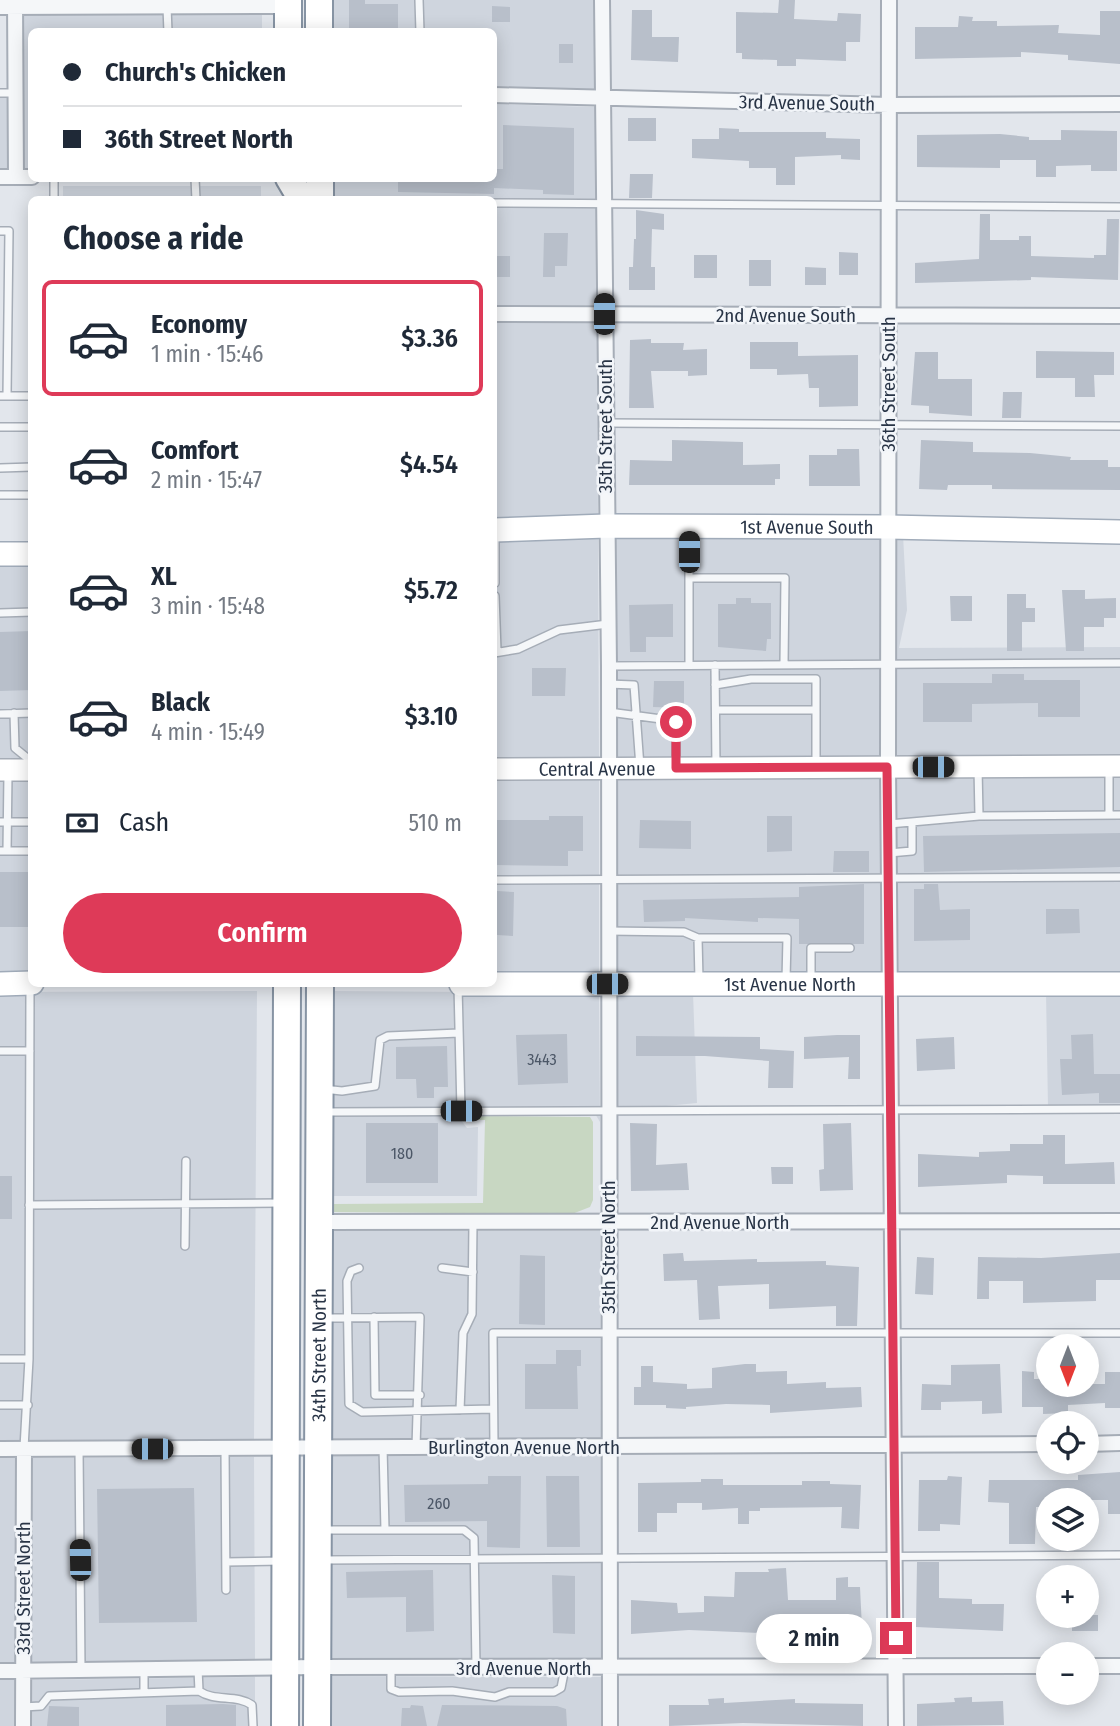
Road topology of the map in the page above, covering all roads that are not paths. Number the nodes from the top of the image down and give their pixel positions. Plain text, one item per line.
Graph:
1 (319, 0) edge
2 (419, 0) edge
3 (602, 0) edge
4 (889, 0) edge
5 (10, 5) edge
6 (167, 6) junction
7 (291, 9) edge
8 (168, 28) edge
9 (298, 28) edge
10 (319, 28) edge
11 (420, 28) edge
12 (0, 93) edge
13 (16, 93) junction
14 (497, 95) edge
15 (603, 98) junction
16 (1120, 104) edge
17 (889, 106) junction
18 (0, 177) edge
19 (16, 177) junction
20 (28, 177) edge
21 (497, 202) edge
22 (604, 202) junction
23 (889, 205) junction
24 (1120, 207) edge
25 (0, 231) edge
26 (497, 314) edge
27 (604, 314) junction
28 (889, 315) junction
29 (1120, 316) edge
30 (4, 396) edge
31 (28, 396) edge
32 (605, 423) junction
33 (0, 426) edge
34 (888, 426) junction
35 (1120, 426) edge
36 (28, 427) edge
37 (28, 467) edge
38 (0, 468) edge
39 (0, 495) edge
40 (28, 495) edge
41 (606, 526) junction
42 (689, 526) junction
43 (888, 527) junction
44 (497, 530) edge
45 (1120, 532) edge
46 (0, 554) edge
47 (28, 554) edge
48 (689, 578) junction
49 (28, 612) edge
50 (0, 613) edge
51 (608, 624) junction
52 (497, 652) edge
53 (888, 663) junction
54 (1120, 663) edge
55 (784, 664) junction
56 (715, 665) junction
57 (609, 666) junction
58 (689, 666) junction
59 (608, 684) junction
60 (715, 685) junction
61 (716, 710) junction
62 (816, 710) junction
63 (608, 712) junction
64 (14, 713) junction
65 (28, 713) edge
66 (0, 714) edge
67 (637, 717) junction
68 (21, 765) edge
69 (1115, 766) edge
70 (816, 767) junction
71 (887, 767) junction
72 (978, 767) junction
73 (607, 768) junction
74 (640, 768) junction
75 (676, 768) junction
76 (716, 768) junction
77 (497, 769) edge
78 (1109, 815) junction
79 (1120, 815) edge
80 (979, 816) junction
81 (4, 822) edge
82 (28, 822) edge
83 (912, 822) junction
84 (889, 824) junction
85 (4, 851) edge
86 (28, 851) edge
87 (889, 853) junction
88 (890, 876) junction
89 (1120, 877) edge
90 (607, 879) junction
91 (497, 880) edge
92 (607, 931) junction
93 (698, 938) junction
94 (850, 948) dead end
95 (0, 984) edge
96 (28, 984) edge
97 (497, 984) edge
98 (607, 984) junction
99 (699, 984) junction
100 (786, 984) junction
101 (811, 984) junction
102 (892, 984) junction
103 (1120, 984) edge
104 (31, 987) edge
105 (287, 987) edge
106 (320, 987) edge
107 (459, 987) edge
108 (459, 1033) junction
109 (0, 1051) edge
110 (30, 1051) junction
111 (320, 1100) junction
112 (892, 1109) junction
113 (1120, 1109) edge
114 (461, 1111) junction
115 (607, 1111) junction
116 (186, 1161) dead end
117 (286, 1203) junction
118 (186, 1204) junction
119 (29, 1205) junction
120 (892, 1221) junction
121 (1120, 1221) edge
122 (319, 1222) junction
123 (473, 1223) junction
124 (608, 1223) junction
125 (185, 1246) dead end
126 (359, 1268) dead end
127 (442, 1268) dead end
128 (473, 1272) junction
129 (319, 1290) junction
130 (374, 1317) junction
131 (319, 1318) junction
132 (347, 1318) junction
133 (1120, 1333) edge
134 (609, 1334) junction
135 (893, 1334) junction
136 (0, 1359) edge
137 (29, 1359) junction
138 (420, 1395) junction
139 (0, 1405) edge
140 (28, 1405) junction
141 (493, 1409) junction
142 (460, 1410) junction
143 (416, 1412) junction
144 (1120, 1443) edge
145 (1036, 1444) edge
146 (1099, 1444) edge
147 (893, 1445) junction
148 (610, 1446) junction
149 (383, 1447) junction
150 (416, 1447) junction
151 (494, 1447) junction
152 (225, 1448) junction
153 (287, 1448) junction
154 (318, 1448) junction
155 (0, 1449) edge
156 (24, 1449) junction
157 (79, 1449) junction
158 (318, 1530) junction
159 (385, 1530) junction
160 (1120, 1555) edge
161 (895, 1556) junction
162 (610, 1558) junction
163 (476, 1559) junction
164 (318, 1560) junction
165 (286, 1561) junction
166 (226, 1562) junction
167 (226, 1590) dead end
168 (1120, 1665) edge
169 (896, 1666) junction
170 (1036, 1666) edge
171 (1099, 1666) edge
172 (286, 1667) junction
173 (317, 1667) junction
174 (391, 1667) junction
175 (476, 1668) junction
176 (565, 1668) junction
177 (610, 1668) junction
178 (144, 1669) junction
179 (198, 1669) junction
180 (80, 1670) junction
181 (0, 1671) edge
182 (22, 1671) junction
183 (199, 1690) junction
184 (144, 1692) junction
185 (22, 1707) junction
186 (23, 1726) edge
187 (253, 1726) edge
188 (285, 1726) edge
189 (317, 1726) edge
190 (610, 1726) edge
191 (896, 1726) edge

1 - 10 highway
2 - 11 lane
3 - 15 street, 35th Street South
4 - 17 street, 36th Street South
5 - 6 street
5 - 13 street
6 - 7 street
6 - 8 lane
7 - 9 highway
12 - 13 lane
13 - 19 street
14 - 15 street, 3rd Avenue South
15 - 17 street, 3rd Avenue South
15 - 22 street, 35th Street South
16 - 17 street, 3rd Avenue South
17 - 23 street, 36th Street South
18 - 19 street
19 - 20 street
21 - 22 lane
22 - 23 lane
22 - 27 street, 35th Street South
23 - 24 lane
23 - 28 street, 36th Street South
25 - 30 lane
26 - 27 street, 2nd Avenue South
27 - 28 street, 2nd Avenue South
27 - 32 street, 35th Street South
28 - 29 street, 2nd Avenue South
28 - 34 street, 36th Street South
30 - 31 lane
32 - 34 lane
32 - 41 street, 35th Street South
33 - 36 lane
34 - 35 lane
34 - 43 street, 36th Street South
37 - 38 lane
39 - 40 lane
41 - 42 main road, 1st Avenue South
41 - 44 main road, 1st Avenue South
41 - 51 street, 35th Street South
42 - 43 main road, 1st Avenue South
42 - 48 lane
43 - 45 main road, 1st Avenue South
43 - 53 street, 36th Street South
46 - 47 main road
48 - 55 lane
48 - 58 lane
49 - 50 lane
51 - 52 lane
51 - 57 street, 35th Street South
53 - 54 lane
53 - 55 lane
53 - 71 street, 36th Street South
55 - 56 lane
56 - 58 lane
56 - 60 lane
57 - 58 lane
57 - 59 street, 35th Street South
59 - 63 street, 35th Street South
59 - 67 lane
60 - 61 lane
60 - 62 lane
61 - 62 lane
61 - 76 lane
62 - 70 lane
63 - 67 lane
63 - 73 street, 35th Street South
64 - 65 lane
64 - 66 lane
64 - 68 lane
67 - 74 lane
67 - 75 lane
68 - 81 lane
69 - 72 main road, Central Avenue
69 - 78 lane
70 - 71 main road, Central Avenue
70 - 76 main road, Central Avenue
71 - 72 main road, Central Avenue
71 - 84 street, 36th Street South
72 - 80 lane
73 - 74 main road, Central Avenue
73 - 77 main road, Central Avenue
73 - 90 street, 35th Street North
74 - 75 main road, Central Avenue
75 - 76 main road, Central Avenue
78 - 79 lane
78 - 80 lane
80 - 83 lane
81 - 82 lane
81 - 85 lane
83 - 84 lane
83 - 87 lane
84 - 87 street, 36th Street South
85 - 86 lane
87 - 88 street, 36th Street South
88 - 89 lane
88 - 90 lane
88 - 102 street, 36th Street South
90 - 91 lane
90 - 92 street, 35th Street North
92 - 93 lane
92 - 98 street, 35th Street North
93 - 99 lane
93 - 100 lane
94 - 101 lane
95 - 96 main road
97 - 98 main road, 1st Avenue North
98 - 99 main road, 1st Avenue North
98 - 115 street, 35th Street North
99 - 100 main road, 1st Avenue North
100 - 101 main road, 1st Avenue North
101 - 102 main road, 1st Avenue North
102 - 103 main road, 1st Avenue North
102 - 112 street, 36th Street South
104 - 110 lane
105 - 117 highway, 34th Street North
106 - 111 highway, 34th Street North
107 - 108 lane
108 - 111 lane
108 - 114 lane
109 - 110 lane
110 - 119 lane
111 - 114 lane
111 - 122 highway, 34th Street North
112 - 113 lane
112 - 115 lane
112 - 120 street, 36th Street South
114 - 115 lane
115 - 124 street, 35th Street North
116 - 118 lane
117 - 118 lane
117 - 129 highway
117 - 153 highway, 34th Street North
118 - 119 lane
118 - 125 lane
119 - 137 lane
120 - 121 street, 2nd Avenue North
120 - 124 street, 2nd Avenue North
120 - 135 street, 36th Street South
122 - 123 street, 2nd Avenue North
122 - 129 highway, 34th Street North
123 - 124 street, 2nd Avenue North
123 - 128 lane
124 - 134 street, 35th Street North
126 - 132 lane
127 - 128 lane
128 - 142 lane
129 - 131 highway, 34th Street North
130 - 132 lane
130 - 138 lane
130 - 138 lane
131 - 132 lane
131 - 154 highway, 34th Street North
132 - 143 lane
133 - 135 lane
134 - 135 lane
134 - 141 lane
134 - 148 street, 35th Street North
135 - 147 street, 36th Street South
136 - 137 lane
137 - 140 lane
138 - 143 lane
139 - 140 lane
140 - 156 lane
141 - 142 lane
141 - 151 lane
142 - 143 lane
143 - 150 lane
144 - 146 street
145 - 147 street, Burlington Avenue North
147 - 148 street, Burlington Avenue North
147 - 161 street, 36th Street South
148 - 151 street, Burlington Avenue North
148 - 162 street, 35th Street North
149 - 150 street, Burlington Avenue North
149 - 154 street, Burlington Avenue North
149 - 159 lane
150 - 151 street, Burlington Avenue North
152 - 153 street, Burlington Avenue North
152 - 157 street, Burlington Avenue North
152 - 166 lane
153 - 154 street, Burlington Avenue North
153 - 165 highway, 34th Street North
154 - 158 highway, 34th Street North
155 - 156 street, Burlington Avenue North
156 - 157 street, Burlington Avenue North
156 - 182 street, 33rd Street North
157 - 180 lane
158 - 159 lane
158 - 164 highway, 34th Street North
159 - 163 lane
160 - 161 lane
161 - 162 lane
161 - 169 street, 36th Street South
162 - 163 lane
162 - 177 street, 35th Street North
163 - 164 lane
163 - 175 lane
164 - 173 highway, 34th Street North
165 - 166 lane
165 - 172 highway, 34th Street North
166 - 167 lane
168 - 171 street
169 - 170 street, 3rd Avenue North
169 - 177 street, 3rd Avenue North
169 - 191 street, 36th Street South
172 - 173 street, 3rd Avenue North
172 - 179 street, 3rd Avenue North
172 - 188 highway, 34th Street North
173 - 174 street, 3rd Avenue North
173 - 189 highway, 34th Street North
174 - 175 street, 3rd Avenue North
174 - 176 lane
175 - 176 street, 3rd Avenue North
176 - 177 street, 3rd Avenue North
177 - 190 street, 35th Street North
178 - 179 street, 3rd Avenue North
178 - 180 street, 3rd Avenue North
178 - 184 lane
179 - 183 lane
180 - 182 street, 3rd Avenue North
181 - 182 street, 3rd Avenue North
182 - 185 street, 33rd Street North
183 - 184 lane
183 - 187 lane
184 - 185 lane
185 - 186 street, 33rd Street North

